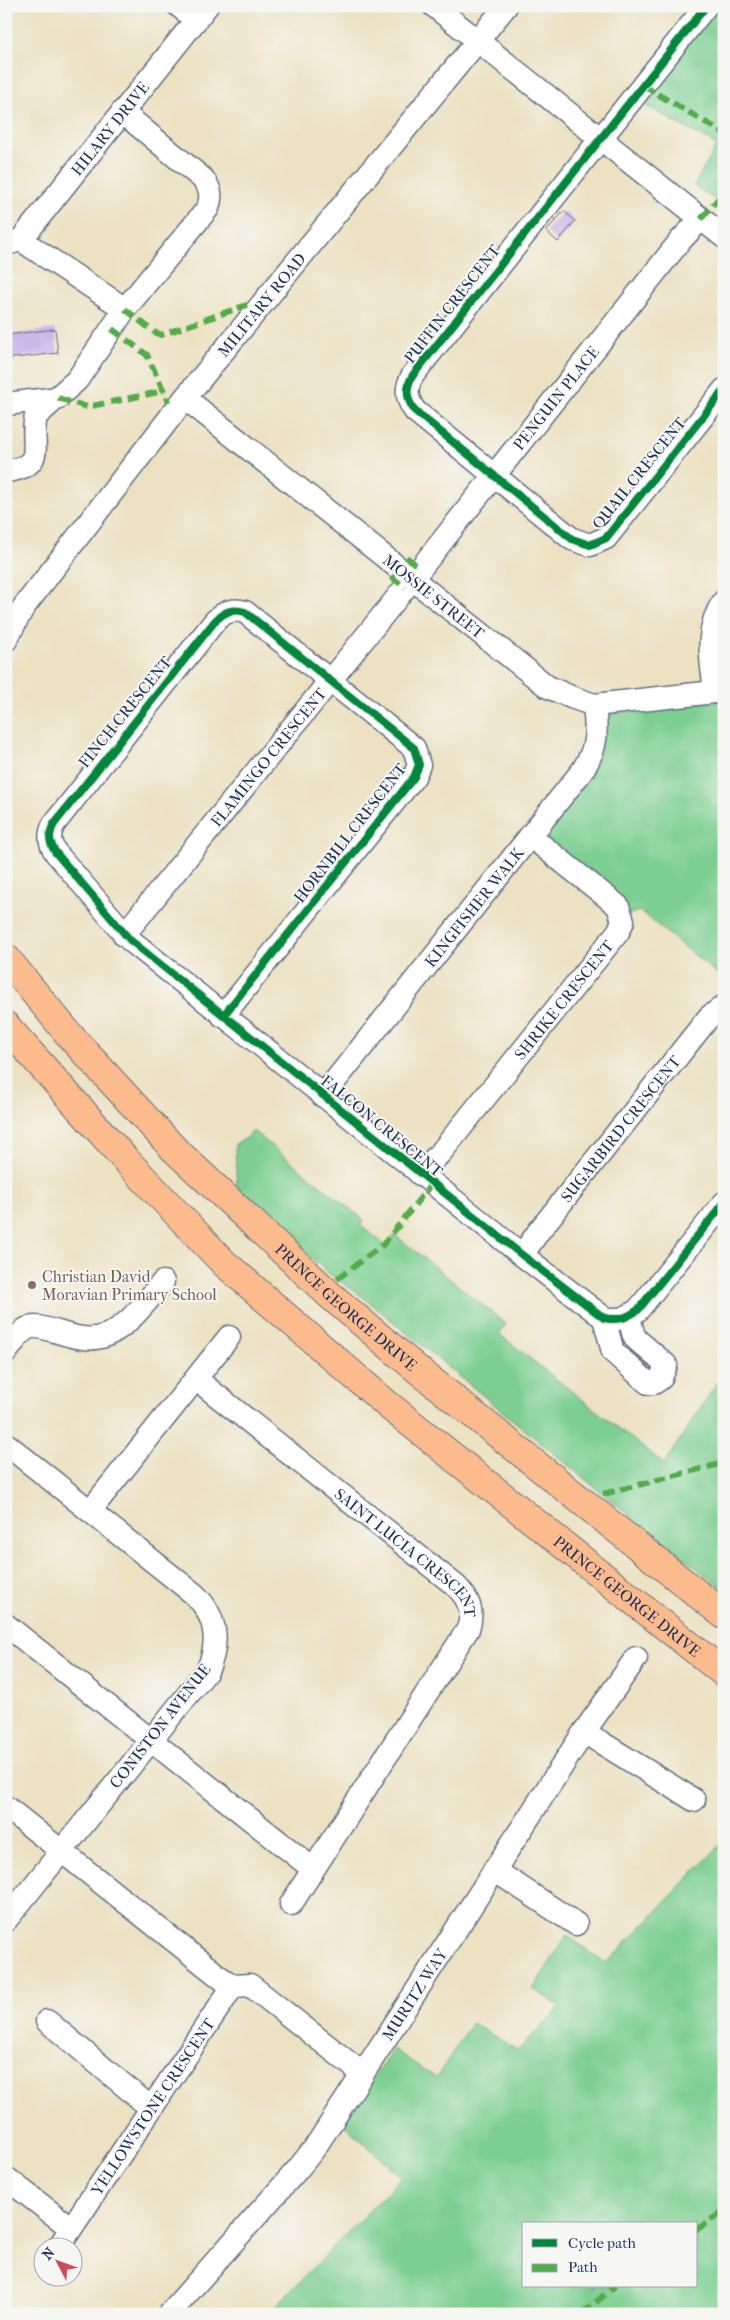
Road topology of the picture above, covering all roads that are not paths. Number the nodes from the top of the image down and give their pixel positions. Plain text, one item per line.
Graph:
1 (434, 6) edge
2 (506, 6) edge
3 (706, 6) edge
4 (194, 11) edge
5 (478, 42) junction
6 (122, 112) junction
7 (601, 139) junction
8 (701, 219) junction
9 (724, 237) edge
10 (14, 242) edge
11 (124, 309) junction
12 (724, 390) edge
13 (58, 398) junction
14 (185, 398) junction
15 (6, 404) edge
16 (6, 471) edge
17 (494, 475) junction
18 (412, 578) junction
19 (724, 601) edge
20 (15, 614) edge
21 (6, 640) edge
22 (331, 680) junction
23 (719, 691) edge
24 (594, 705) junction
25 (530, 836) junction
26 (124, 935) junction
27 (6, 958) edge
28 (724, 1006) edge
29 (223, 1016) junction
30 (6, 1026) edge
31 (323, 1096) junction
32 (420, 1174) junction
33 (724, 1203) edge
34 (522, 1255) junction
35 (163, 1282) dead end
36 (629, 1316) junction
37 (604, 1318) junction
38 (230, 1337) dead end
39 (6, 1352) edge
40 (196, 1379) junction
41 (6, 1444) edge
42 (90, 1511) junction
43 (724, 1615) edge
44 (6, 1625) edge
45 (636, 1658) dead end
46 (724, 1673) edge
47 (584, 1732) junction
48 (150, 1741) junction
49 (694, 1800) dead end
50 (6, 1807) edge
51 (62, 1851) junction
52 (313, 1869) junction
53 (494, 1870) junction
54 (291, 1904) dead end
55 (6, 1920) edge
56 (576, 1924) dead end
57 (233, 1986) junction
58 (47, 2021) dead end
59 (363, 2074) junction
60 (152, 2108) junction
61 (6, 2178) edge
62 (71, 2228) junction
63 (64, 2238) edge
64 (169, 2314) edge

1 - 5 street
2 - 5 street, MILITARY ROAD
3 - 7 street, PUFFIN CRESCENT
4 - 6 street, HILARY DRIVE
5 - 7 street
5 - 14 street, MILITARY ROAD
6 - 10 street, HILARY DRIVE
6 - 11 street
7 - 8 street
7 - 17 street, PUFFIN CRESCENT
8 - 9 street
8 - 17 street, PENGUIN PLACE
10 - 11 street
11 - 13 street
12 - 17 street, QUAIL CRESCENT
13 - 15 street
13 - 16 street
14 - 18 street, MOSSIE STREET
14 - 20 street, MILITARY ROAD
17 - 18 street, PENGUIN PLACE
18 - 22 street, FLAMINGO CRESCENT
18 - 24 street, MOSSIE STREET
19 - 23 street
20 - 21 street, MILITARY ROAD
22 - 26 street, FLAMINGO CRESCENT
22 - 26 street, FINCH CRESCENT
22 - 29 street, HORNBILL CRESCENT
23 - 24 street, MOSSIE STREET
24 - 25 street, KINGFISHER WALK
25 - 31 street, KINGFISHER WALK
25 - 32 street, SHRIKE CRESCENT
26 - 29 street, FALCON CRESCENT
27 - 43 main road, PRINCE GEORGE DRIVE
28 - 34 street, SUGARBIRD CRESCENT
29 - 31 street, FALCON CRESCENT
30 - 46 main road, PRINCE GEORGE DRIVE
31 - 32 street, FALCON CRESCENT
32 - 34 street, FALCON CRESCENT
33 - 36 street
34 - 37 street, FALCON CRESCENT
35 - 39 street
36 - 37 street
36 - 37 street
38 - 40 street
40 - 42 street
40 - 52 street, SAINT LUCIA CRESCENT
41 - 42 street, CONISTON AVENUE
42 - 48 street, CONISTON AVENUE
44 - 48 street
45 - 47 street, MURITZ WAY
47 - 49 street
47 - 53 street, MURITZ WAY
48 - 51 street, CONISTON AVENUE
48 - 52 street
50 - 51 street
51 - 55 street, CONISTON AVENUE
51 - 57 street
52 - 54 street, SAINT LUCIA CRESCENT
53 - 56 street
53 - 59 street, MURITZ WAY
57 - 59 street
57 - 60 street, YELLOWSTONE CRESCENT
58 - 60 street
59 - 64 street, MURITZ WAY
60 - 62 street, YELLOWSTONE CRESCENT
61 - 62 street
62 - 63 street, YELLOWSTONE CRESCENT

